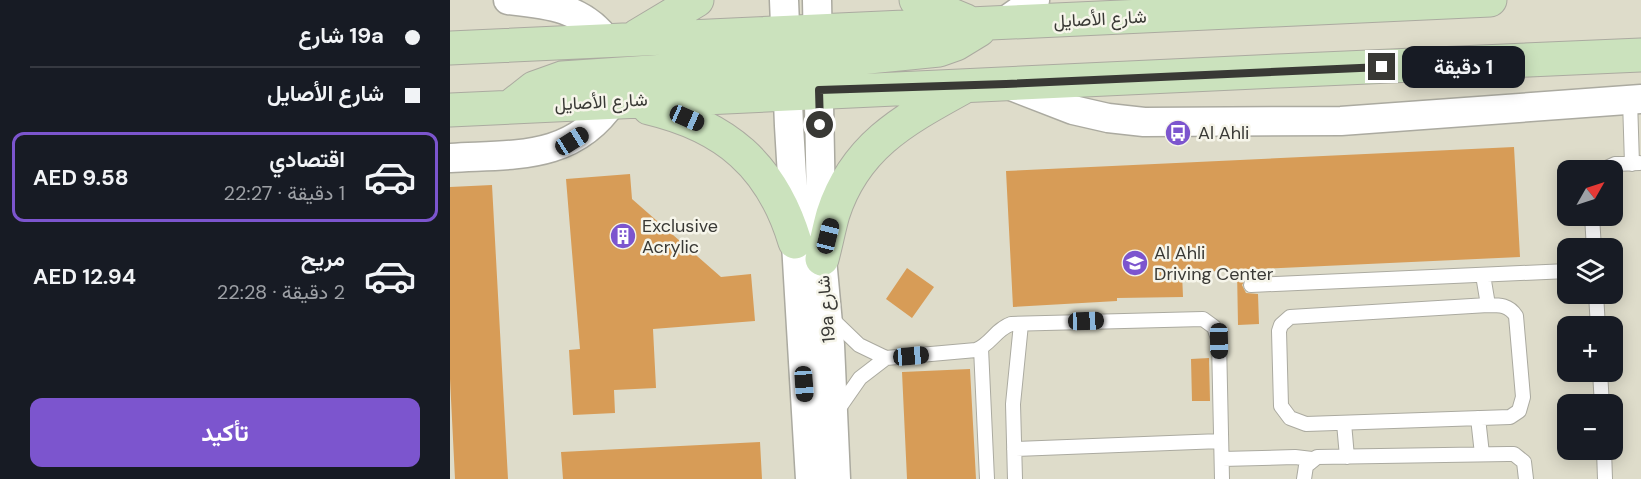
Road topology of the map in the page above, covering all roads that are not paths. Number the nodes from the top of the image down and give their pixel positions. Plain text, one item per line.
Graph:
1 (508, 0) edge
2 (697, 0) edge
3 (784, 0) edge
4 (916, 0) edge
5 (1035, 0) edge
6 (1490, 0) edge
7 (988, 24) junction
8 (620, 39) junction
9 (785, 46) junction
10 (450, 48) edge
11 (812, 55) edge
12 (1641, 55) edge
13 (1006, 84) junction
14 (967, 85) junction
15 (1636, 100) edge
16 (617, 101) junction
17 (510, 107) junction
18 (450, 110) edge
19 (450, 158) edge
20 (1636, 163) edge
21 (809, 250) junction
22 (1557, 272) edge
23 (1483, 275) junction
24 (1251, 285) dead end
25 (1488, 305) junction
26 (827, 313) junction
27 (1021, 324) junction
28 (981, 348) junction
29 (886, 358) junction
30 (834, 417) junction
31 (1478, 418) junction
32 (1344, 423) junction
33 (1221, 441) junction
34 (1014, 449) junction
35 (1482, 454) junction
36 (1347, 457) junction
37 (1222, 459) junction
38 (1312, 459) junction
39 (1604, 460) edge
40 (810, 479) edge
41 (836, 479) edge
42 (987, 479) edge
43 (1016, 479) edge
44 (1222, 479) edge
45 (1304, 479) edge
46 (1527, 479) edge
47 (1605, 479) edge

1 - 8 street
2 - 8 main road
3 - 9 street, 19a شارع
4 - 7 main road
5 - 7 street
6 - 7 main road, شارع الأصايل
7 - 11 main road, شارع الأصايل
8 - 9 main road
8 - 10 main road
9 - 11 main road
9 - 11 street, 19a شارع
9 - 17 main road
11 - 14 main road, شارع الأصايل
11 - 16 main road, شارع الأصايل
11 - 21 street, 19a شارع
12 - 13 main road, شارع الأصايل
13 - 14 main road, شارع الأصايل
13 - 15 street
14 - 21 main road
15 - 20 lane
16 - 17 main road, شارع الأصايل
16 - 19 street
16 - 21 main road
17 - 18 main road, شارع الأصايل
21 - 26 street, 19a شارع
21 - 40 street, 19a شارع
22 - 23 lane
23 - 24 lane
23 - 25 lane
25 - 31 lane
25 - 32 lane
26 - 29 lane
26 - 30 street, 19a شارع
27 - 28 lane
27 - 33 lane
27 - 34 lane
28 - 29 lane
28 - 42 lane
29 - 30 lane
30 - 41 street, 19a شارع
31 - 32 lane
31 - 35 lane
32 - 36 lane
33 - 34 lane
33 - 37 lane
34 - 43 lane
35 - 36 lane
35 - 46 lane
36 - 38 lane
37 - 38 lane
37 - 44 lane
38 - 45 lane
39 - 47 lane

